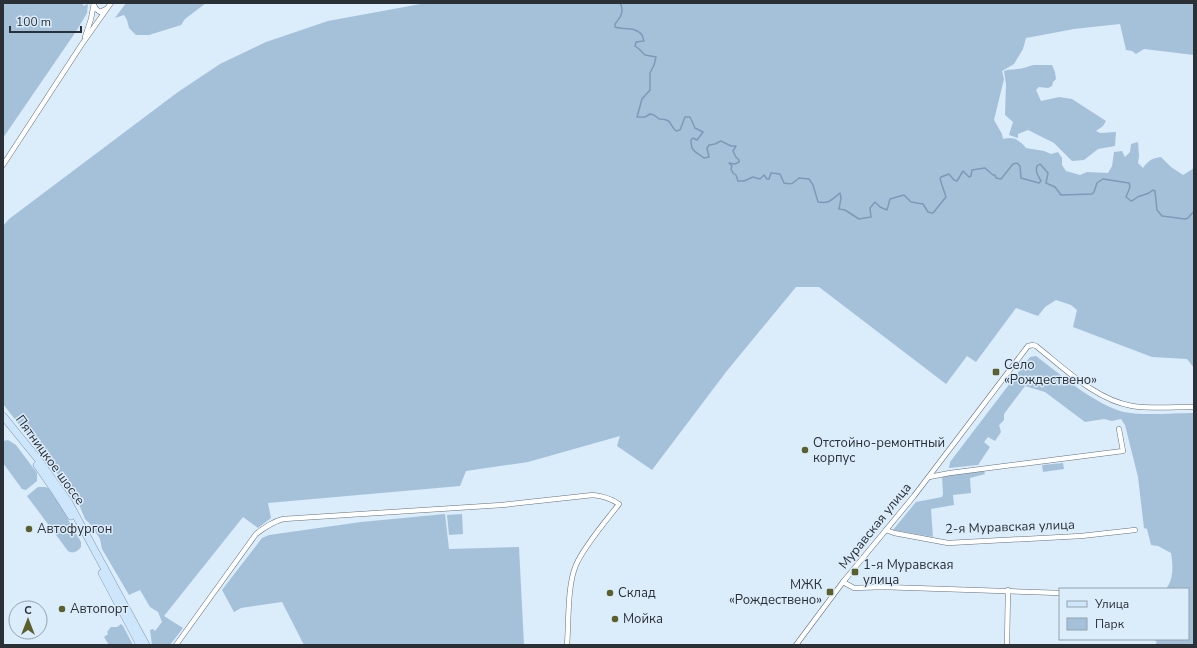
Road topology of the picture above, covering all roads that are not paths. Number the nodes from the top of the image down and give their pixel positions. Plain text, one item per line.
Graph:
1 (110, 3) edge
2 (94, 4) edge
3 (106, 9) junction
4 (82, 44) junction
5 (3, 165) edge
6 (1194, 407) edge
7 (3, 416) edge
8 (3, 424) edge
9 (1119, 430) dead end
10 (927, 478) junction
11 (886, 530) junction
12 (1135, 530) dead end
13 (843, 582) junction
14 (1008, 590) junction
15 (1059, 593) edge
16 (140, 645) edge
17 (146, 645) edge
18 (176, 645) edge
19 (567, 645) edge
20 (796, 645) edge
21 (1007, 645) edge

1 - 3 street
2 - 3 street
2 - 4 street
3 - 4 street
4 - 5 street
6 - 10 street, Муравская улица
7 - 17 main road, Пятницкое шоссе
8 - 16 main road, Пятницкое шоссе
9 - 10 street
10 - 11 street, Муравская улица
11 - 12 street, 2-я Муравская улица
11 - 13 street, Муравская улица
13 - 14 street
13 - 20 street, Муравская улица
14 - 15 street
14 - 21 street
18 - 19 street

